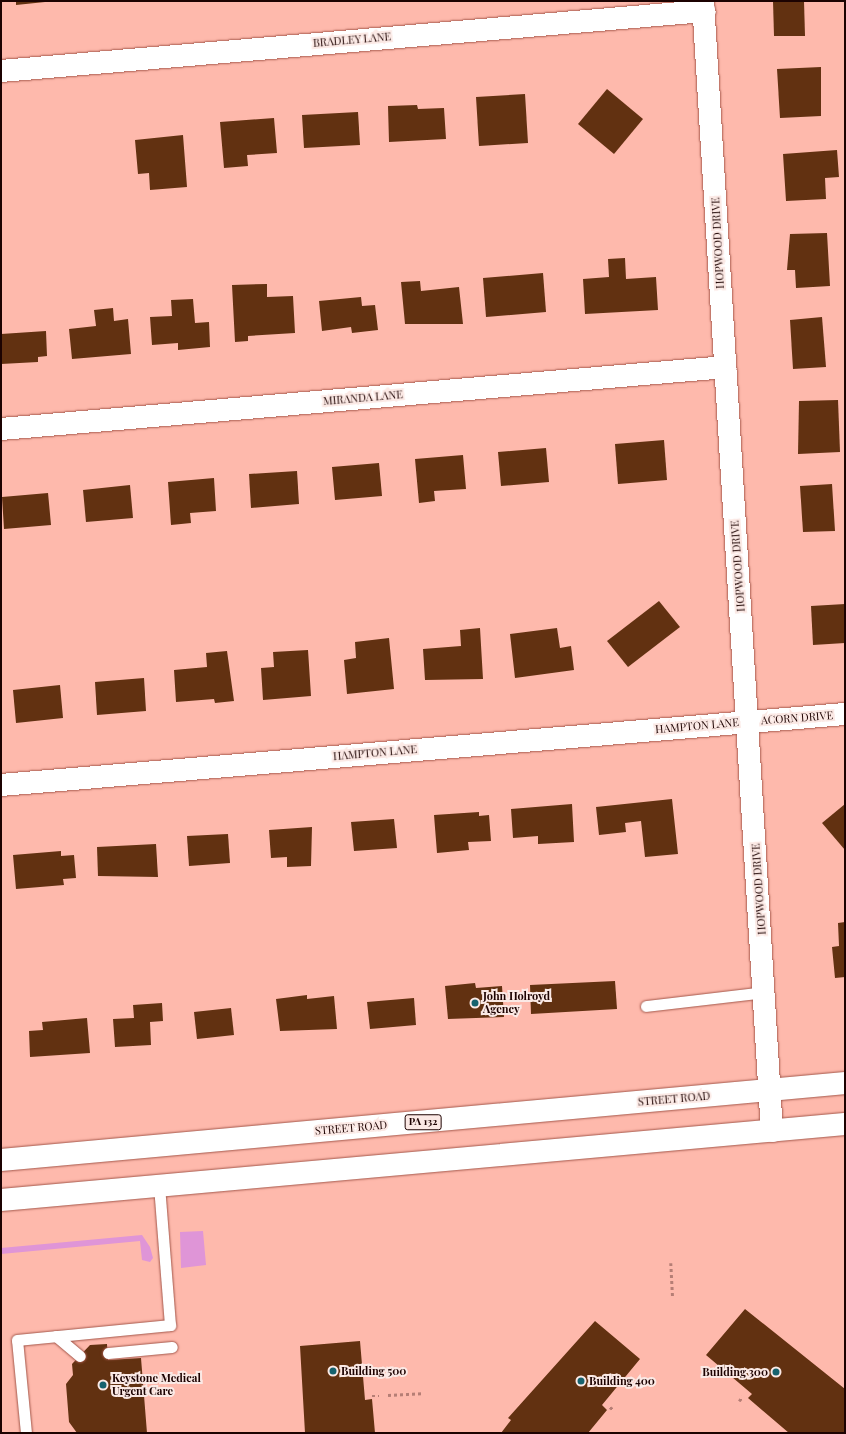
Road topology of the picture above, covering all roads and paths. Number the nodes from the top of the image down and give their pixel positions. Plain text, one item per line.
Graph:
1 (703, 6) edge
2 (1, 70) edge
3 (725, 367) junction
4 (1, 429) edge
5 (845, 714) edge
6 (748, 722) junction
7 (1, 785) edge
8 (766, 992) junction
9 (646, 1006) dead end
10 (845, 1083) edge
11 (772, 1090) junction
12 (845, 1124) edge
13 (772, 1131) junction
14 (1, 1160) edge
15 (159, 1186) junction
16 (1, 1200) edge
17 (671, 1263) dead end
18 (674, 1296) dead end
19 (56, 1336) junction
20 (172, 1347) dead end
21 (108, 1353) dead end
22 (80, 1356) dead end
23 (422, 1393) dead end
24 (388, 1395) dead end
25 (372, 1396) dead end
26 (380, 1396) dead end
27 (743, 1396) dead end
28 (739, 1401) dead end
29 (610, 1407) dead end
30 (614, 1410) dead end
31 (26, 1433) edge

1 - 2 street, BRADLEY LANE
1 - 3 street, HOPWOOD DRIVE
3 - 4 street, MIRANDA LANE
3 - 6 street, HOPWOOD DRIVE
5 - 6 street, ACORN DRIVE
6 - 7 street, HAMPTON LANE
6 - 8 street, HOPWOOD DRIVE
8 - 9 lane
8 - 11 street, HOPWOOD DRIVE
10 - 11 street, STREET ROAD / PA 132
11 - 13 street, HOPWOOD DRIVE
11 - 14 street, STREET ROAD / PA 132
12 - 13 street
13 - 15 street
15 - 16 street
15 - 19 lane
17 - 18 path
19 - 22 lane
19 - 31 lane
20 - 21 lane
23 - 24 path
25 - 26 path
27 - 28 path
29 - 30 path

